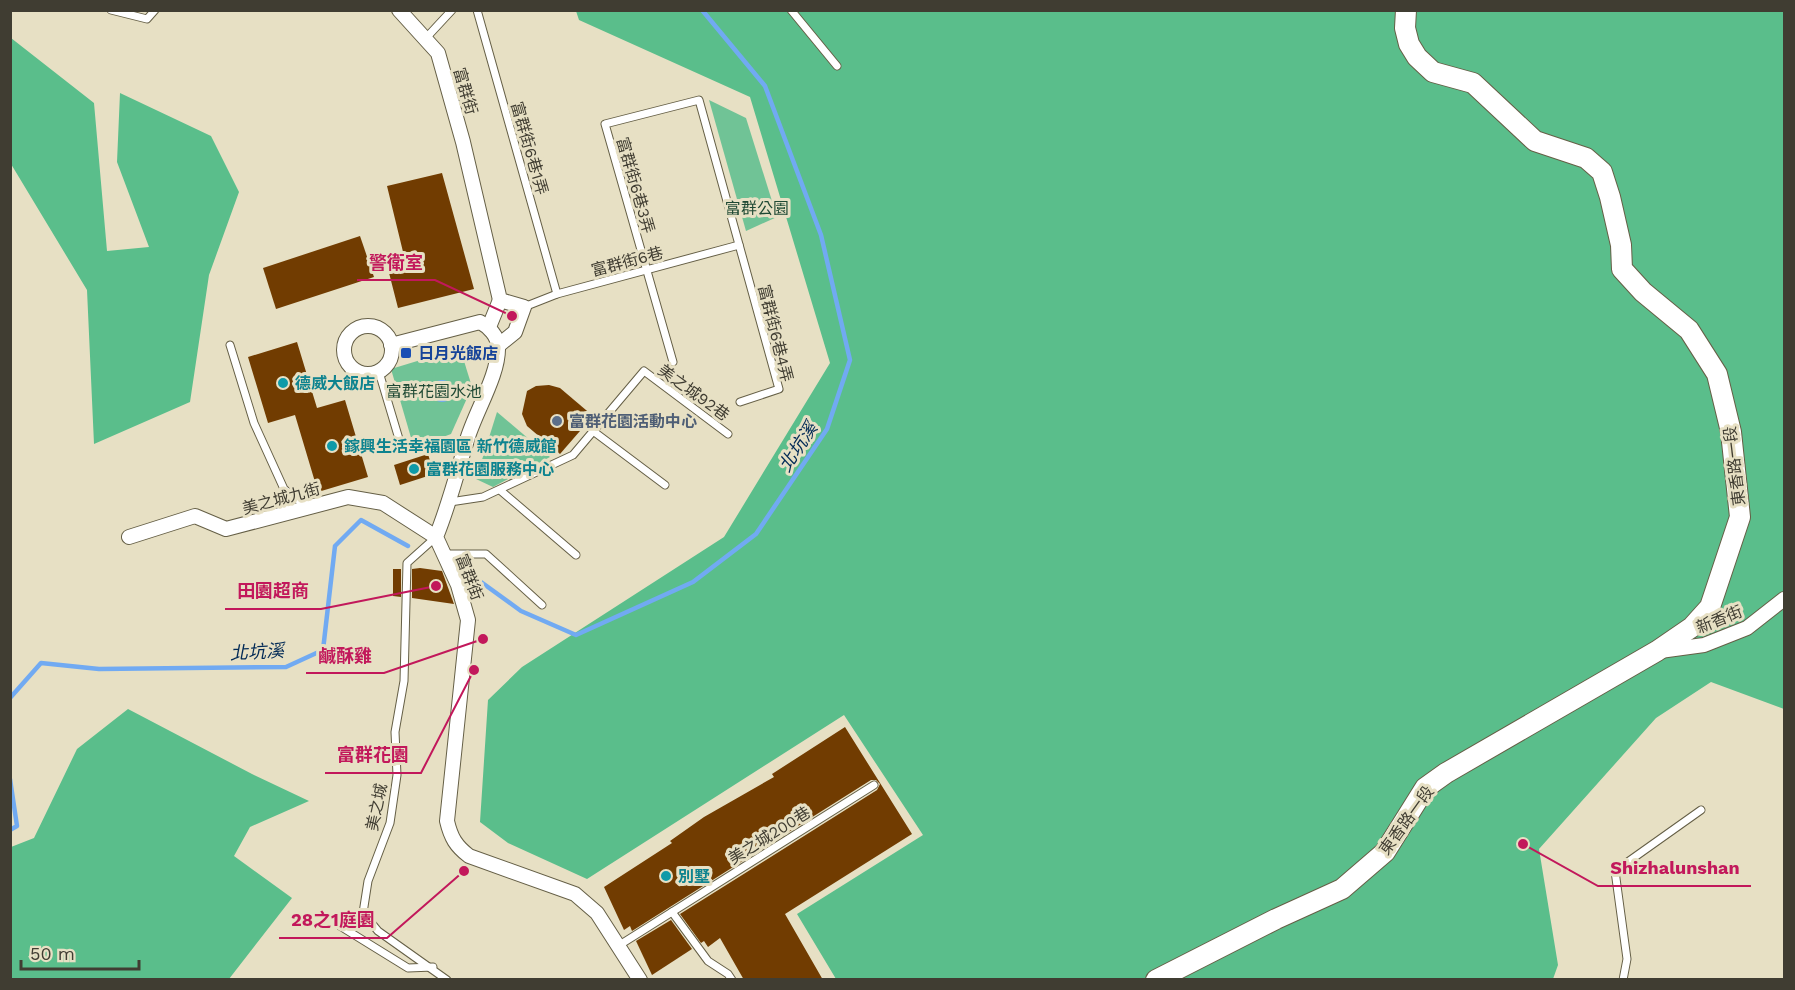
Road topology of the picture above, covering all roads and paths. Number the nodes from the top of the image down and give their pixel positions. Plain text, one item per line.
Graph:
1 (111, 10) edge
2 (155, 10) edge
3 (399, 10) edge
4 (452, 10) edge
5 (477, 10) edge
6 (790, 10) edge
7 (1406, 10) edge
8 (426, 38) junction
9 (837, 66) dead end
10 (739, 245) junction
11 (646, 270) junction
12 (557, 294) junction
13 (500, 300) junction
14 (524, 307) junction
15 (489, 327) junction
16 (230, 345) dead end
17 (392, 345) junction
18 (499, 345) junction
19 (673, 362) dead end
20 (379, 372) junction
21 (740, 402) dead end
22 (593, 431) junction
23 (729, 434) dead end
24 (402, 449) dead end
25 (665, 485) dead end
26 (500, 490) junction
27 (450, 502) junction
28 (308, 508) junction
29 (129, 537) dead end
30 (436, 537) junction
31 (442, 554) junction
32 (576, 555) dead end
33 (1785, 599) edge
34 (542, 605) dead end
35 (1658, 651) junction
36 (874, 785) dead end
37 (1701, 810) dead end
38 (672, 912) junction
39 (340, 926) dead end
40 (618, 946) junction
41 (433, 968) junction
42 (447, 980) edge
43 (640, 980) edge
44 (732, 980) edge
45 (1156, 980) edge
46 (1623, 980) edge

1 - 2 lane
3 - 8 street, 富群街
4 - 8 lane
5 - 12 lane, 富群街6巷1弄
6 - 9 lane
7 - 35 street, 東香路一段
8 - 13 street, 富群街
10 - 11 lane, 富群街6巷
10 - 11 lane, 富群街6巷3弄
10 - 21 lane, 富群街6巷4弄
11 - 12 lane, 富群街6巷
11 - 19 lane
12 - 14 lane, 富群街6巷
13 - 14 street
13 - 15 street
14 - 18 street
15 - 17 street
15 - 18 street
16 - 28 lane
17 - 20 street
17 - 20 street
18 - 27 street
20 - 24 lane
22 - 23 lane, 美之城92巷
22 - 25 lane
22 - 26 lane
26 - 27 lane
26 - 32 lane
27 - 30 street
28 - 29 street, 美之城九街
28 - 30 street, 美之城九街
30 - 31 street, 富群街
30 - 41 lane, 美之城
31 - 34 lane
31 - 40 street, 富群街
33 - 35 street, 新香街
35 - 45 street, 東香路一段
36 - 38 lane, 美之城200巷
37 - 46 lane
38 - 40 lane, 美之城200巷
38 - 44 lane
39 - 41 lane
40 - 43 street, 富群街
41 - 42 lane, 美之城

